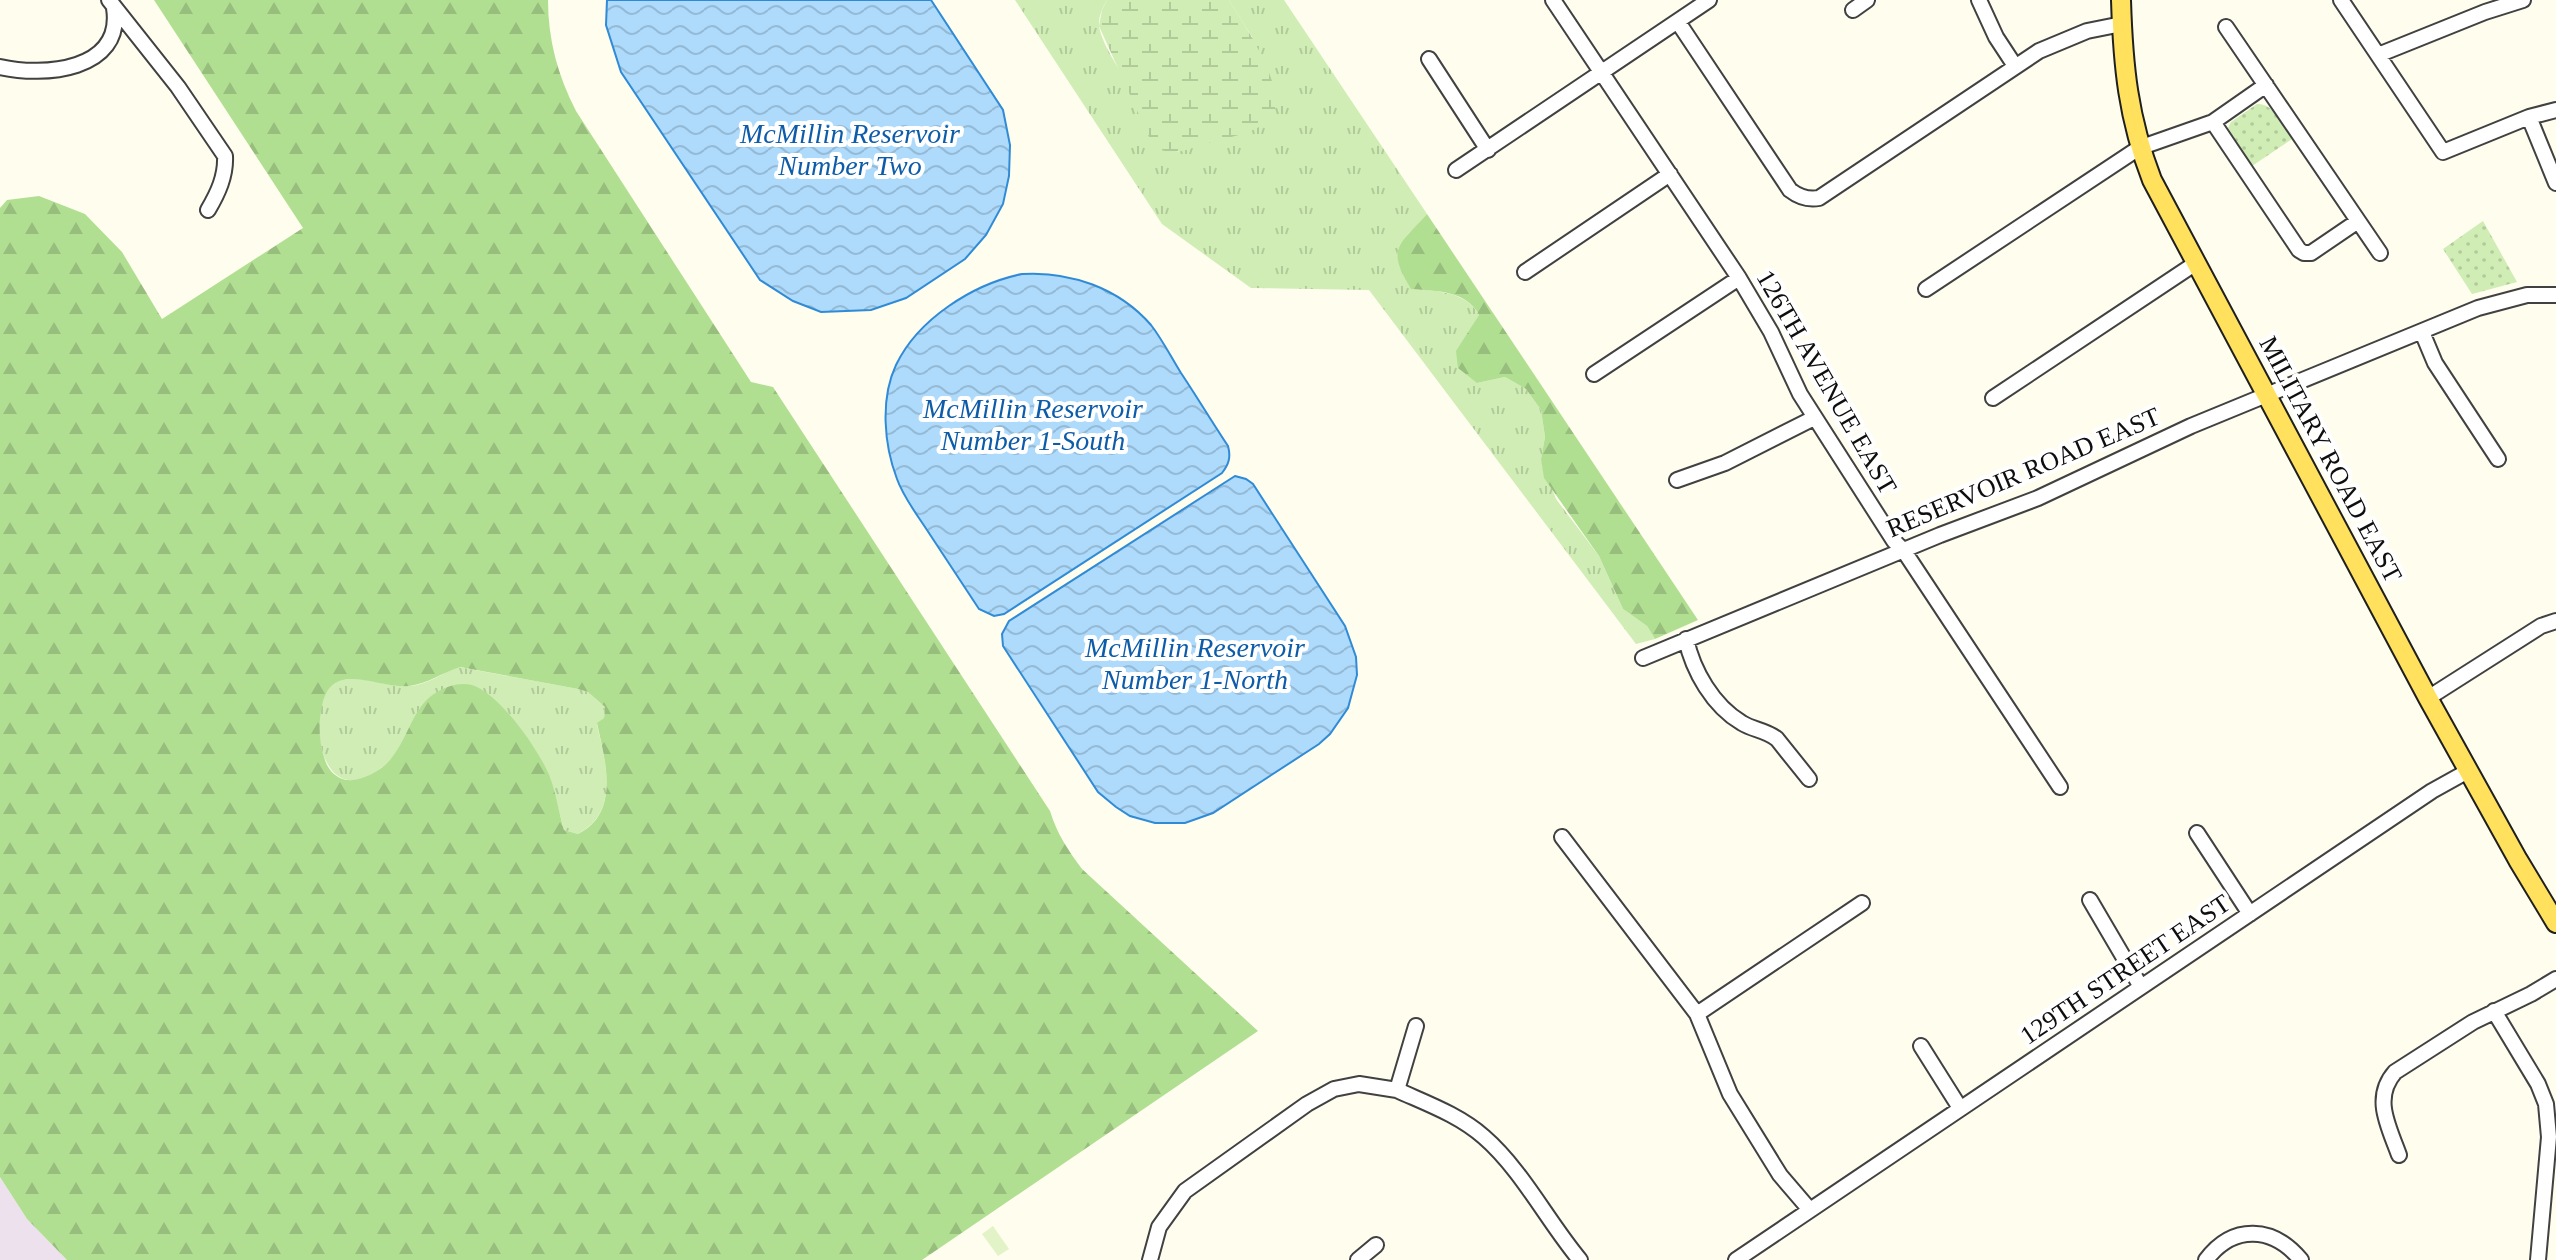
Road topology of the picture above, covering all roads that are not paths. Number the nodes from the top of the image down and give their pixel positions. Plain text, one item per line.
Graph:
1 (1553, 0) edge
2 (1709, 0) edge
3 (1867, 0) edge
4 (1979, 0) edge
5 (2121, 0) edge
6 (2341, 0) edge
7 (2523, 0) edge
8 (112, 4) edge
9 (1853, 10) dead end
10 (1678, 22) junction
11 (2122, 24) junction
12 (2226, 27) dead end
13 (2378, 55) junction
14 (1429, 59) dead end
15 (2015, 66) junction
16 (0, 67) edge
17 (1602, 74) junction
18 (2266, 85) junction
19 (2556, 110) edge
20 (2529, 117) junction
21 (2213, 122) junction
22 (2139, 148) junction
23 (1488, 150) junction
24 (1456, 170) dead end
25 (1670, 174) junction
26 (2556, 183) edge
27 (208, 210) dead end
28 (2358, 221) junction
29 (2380, 253) dead end
30 (2196, 263) junction
31 (1525, 272) dead end
32 (1739, 278) junction
33 (1926, 289) dead end
34 (2556, 295) edge
35 (2422, 332) junction
36 (1594, 374) dead end
37 (2268, 393) junction
38 (1993, 398) dead end
39 (1814, 418) junction
40 (2498, 459) dead end
41 (1677, 480) dead end
42 (1904, 551) junction
43 (2556, 621) edge
44 (1686, 639) junction
45 (1643, 658) dead end
46 (2428, 698) junction
47 (2468, 771) junction
48 (1809, 779) dead end
49 (2060, 787) dead end
50 (2197, 833) dead end
51 (1562, 837) dead end
52 (2090, 900) dead end
53 (1862, 903) dead end
54 (2250, 914) junction
55 (2556, 923) edge
56 (2556, 979) edge
57 (2141, 987) junction
58 (2494, 1011) junction
59 (1697, 1014) junction
60 (1416, 1026) dead end
61 (1921, 1046) dead end
62 (1397, 1090) junction
63 (1960, 1108) junction
64 (2399, 1155) dead end
65 (1810, 1210) junction
66 (1376, 1245) dead end
67 (1150, 1260) edge
68 (1358, 1260) edge
69 (1580, 1260) edge
70 (1736, 1260) edge
71 (2206, 1260) edge
72 (2301, 1260) edge
73 (2538, 1260) edge

1 - 17 street, 126TH AVENUE EAST
2 - 10 street
3 - 9 street
4 - 15 street
5 - 11 main road, MILITARY ROAD EAST
6 - 13 street
7 - 13 street
8 - 16 street
8 - 27 street
10 - 15 street
10 - 17 street
11 - 15 street
11 - 22 main road, MILITARY ROAD EAST
12 - 18 street
13 - 20 street
14 - 23 street
17 - 23 street
17 - 25 street, 126TH AVENUE EAST
18 - 21 street
18 - 28 street
19 - 20 street
20 - 26 street
21 - 22 street
21 - 28 street
22 - 30 main road, MILITARY ROAD EAST
22 - 33 street
23 - 24 street
25 - 31 street
25 - 32 street, 126TH AVENUE EAST
28 - 29 street
30 - 37 main road, MILITARY ROAD EAST
30 - 38 street
32 - 36 street
32 - 39 street, 126TH AVENUE EAST
34 - 35 street, RESERVOIR ROAD EAST
35 - 37 street, RESERVOIR ROAD EAST
35 - 40 street
37 - 42 street, RESERVOIR ROAD EAST
37 - 46 main road, MILITARY ROAD EAST
39 - 41 street
39 - 42 street, 126TH AVENUE EAST
42 - 44 street, RESERVOIR ROAD EAST
42 - 49 street, 126TH AVENUE EAST
43 - 46 street
44 - 45 street, RESERVOIR ROAD EAST
44 - 48 street
46 - 47 main road, MILITARY ROAD EAST
47 - 54 street, 129TH STREET EAST
47 - 55 main road, MILITARY ROAD EAST
50 - 54 street
51 - 59 street
52 - 57 street
53 - 59 street
54 - 57 street, 129TH STREET EAST
56 - 58 street
57 - 63 street, 129TH STREET EAST
58 - 64 street
58 - 73 street
59 - 65 street
60 - 62 street
61 - 63 street
62 - 67 street
62 - 69 street
63 - 65 street, 129TH STREET EAST
65 - 70 street, 129TH STREET EAST
66 - 68 street
71 - 72 street

